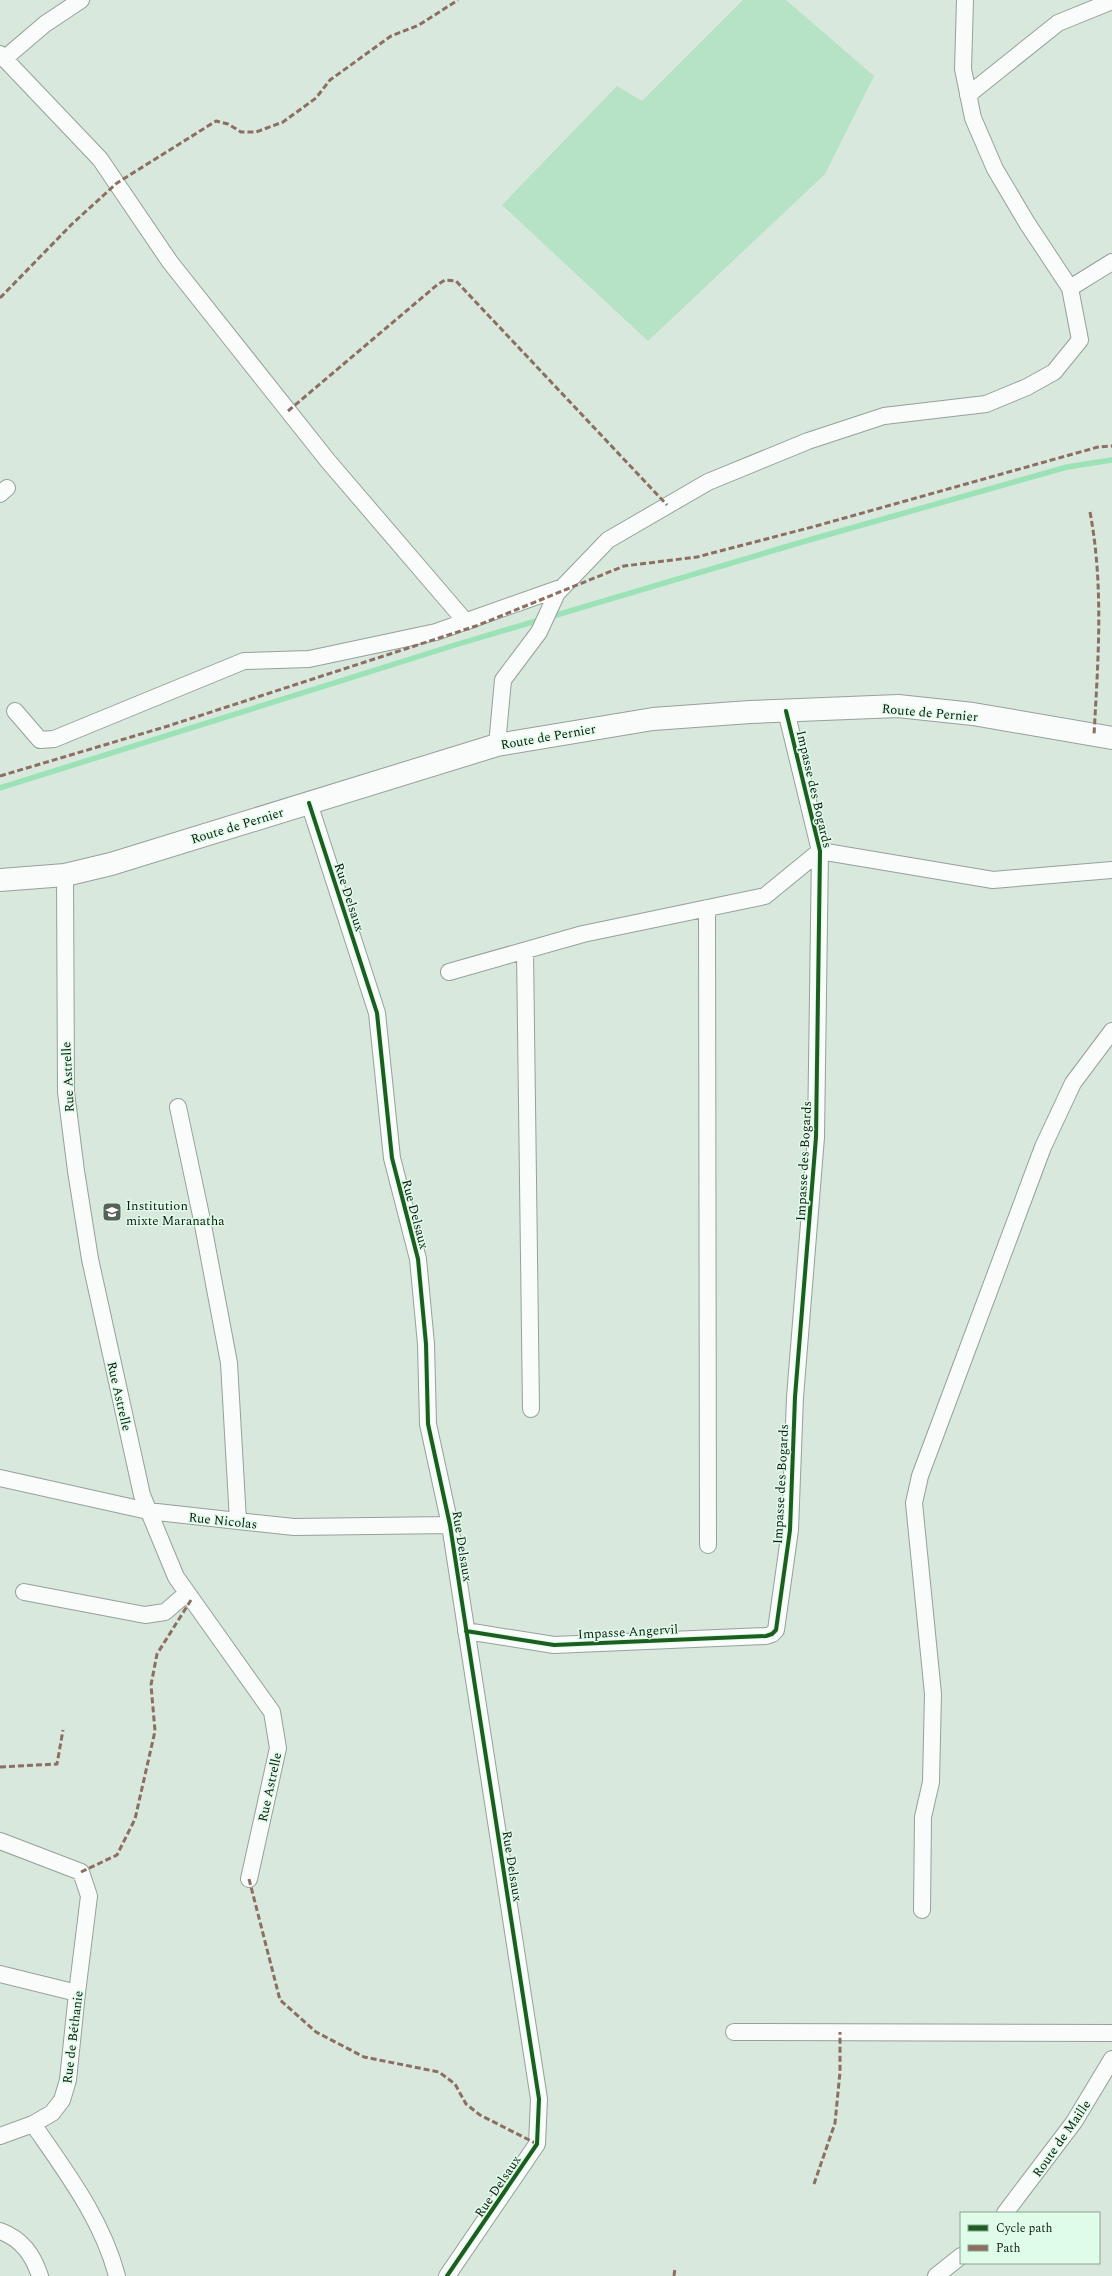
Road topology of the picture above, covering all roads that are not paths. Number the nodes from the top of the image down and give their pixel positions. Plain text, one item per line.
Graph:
1 (81, 0) edge
2 (965, 0) edge
3 (1112, 1) edge
4 (2, 56) edge
5 (968, 95) junction
6 (1112, 262) edge
7 (1070, 288) junction
8 (560, 590) junction
9 (466, 622) junction
10 (15, 710) dead end
11 (786, 711) junction
12 (1112, 738) edge
13 (497, 745) junction
14 (309, 803) junction
15 (820, 851) junction
16 (1112, 870) edge
17 (65, 874) junction
18 (0, 880) edge
19 (707, 908) junction
20 (526, 951) junction
21 (449, 972) dead end
22 (1112, 1031) edge
23 (178, 1107) dead end
24 (532, 1409) dead end
25 (0, 1478) edge
26 (148, 1512) junction
27 (238, 1521) junction
28 (450, 1525) junction
29 (708, 1545) dead end
30 (24, 1592) dead end
31 (187, 1593) junction
32 (778, 1615) joint
33 (466, 1631) junction
34 (0, 1841) edge
35 (249, 1879) dead end
36 (922, 1910) dead end
37 (0, 1974) edge
38 (77, 1993) junction
39 (734, 2032) dead end
40 (1112, 2033) edge
41 (1112, 2060) edge
42 (33, 2124) junction
43 (0, 2136) edge
44 (1006, 2212) edge
45 (0, 2232) edge
46 (960, 2257) edge
47 (40, 2276) edge
48 (117, 2276) edge
49 (447, 2276) edge
50 (936, 2276) edge

1 - 4 street
2 - 5 street
3 - 5 street
4 - 9 street
5 - 7 street
6 - 7 street
7 - 8 street
8 - 9 street
8 - 13 street
9 - 10 street
11 - 12 street, Route de Pernier
11 - 13 street, Route de Pernier
11 - 15 street, Impasse des Bogards
13 - 14 street, Route de Pernier
14 - 17 street, Route de Pernier
14 - 28 street, Rue Delsaux
15 - 16 street
15 - 19 street
15 - 32 street, Impasse des Bogards
17 - 18 street, Route de Pernier
17 - 26 street, Rue Astrelle
19 - 20 street
19 - 29 street
20 - 21 street
20 - 24 street
22 - 36 street
23 - 27 street
25 - 26 street, Rue Nicolas
26 - 27 street, Rue Nicolas
26 - 31 street, Rue Astrelle
27 - 28 street, Rue Nicolas
28 - 33 street, Rue Delsaux
30 - 31 street
31 - 35 street, Rue Astrelle
32 - 33 street, Impasse Angervil
33 - 49 street, Rue Delsaux
34 - 38 street, Rue de Béthanie
37 - 38 street
38 - 42 street, Rue de Béthanie
39 - 40 street
41 - 44 street, Route de Maille
42 - 43 street, Rue de Béthanie
42 - 48 street
45 - 47 street
46 - 50 street

